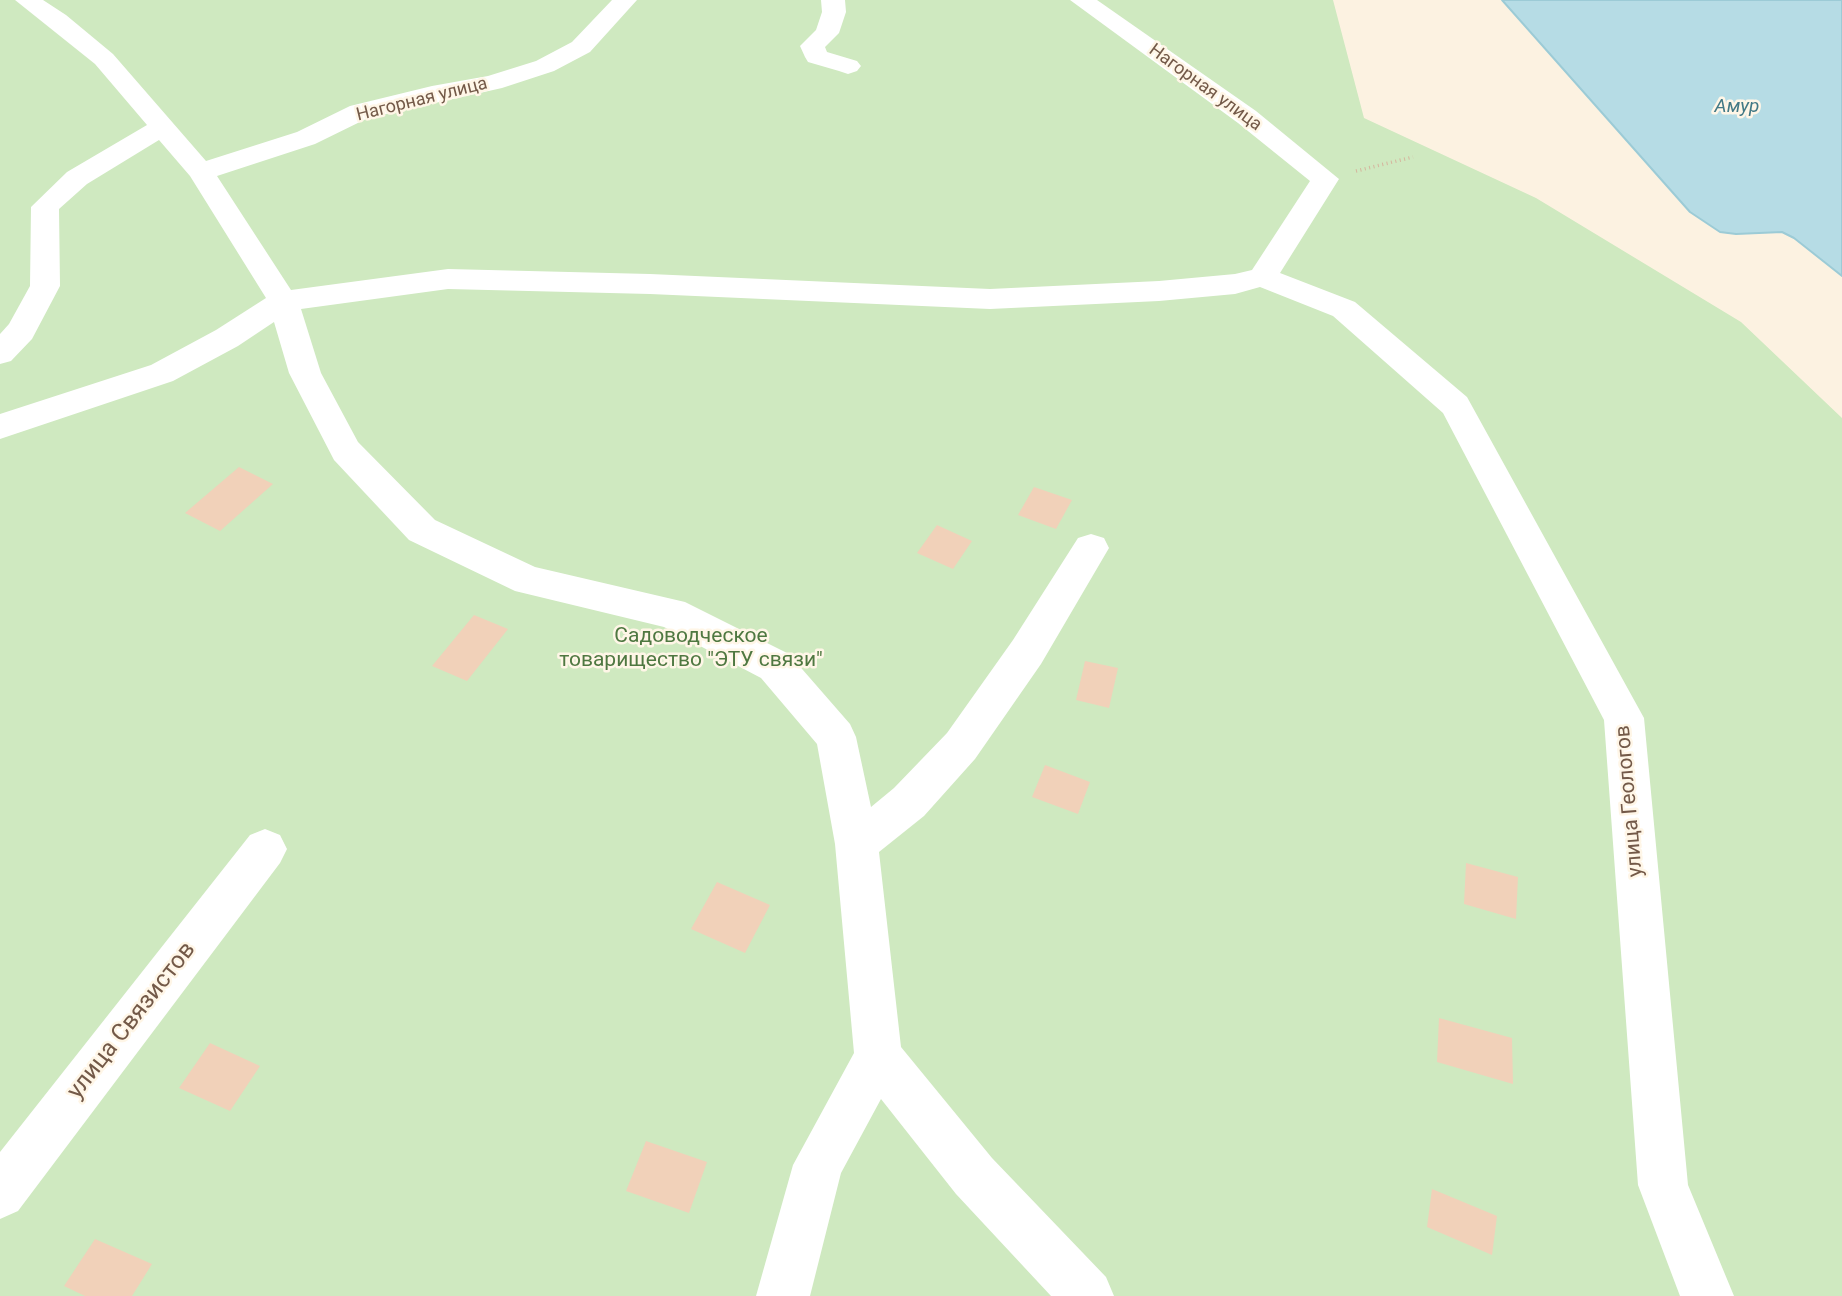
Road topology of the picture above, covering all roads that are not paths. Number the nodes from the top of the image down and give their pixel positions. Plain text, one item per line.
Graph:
1 (27, 0) edge
2 (625, 0) edge
3 (832, 0) edge
4 (1082, 0) edge
5 (848, 66) dead end
6 (164, 126) junction
7 (201, 172) junction
8 (1262, 277) junction
9 (283, 301) junction
10 (0, 353) edge
11 (0, 427) edge
12 (1091, 548) dead end
13 (857, 844) junction
14 (265, 849) dead end
15 (878, 1056) junction
16 (0, 1193) edge
17 (783, 1296) edge
18 (1087, 1296) edge
19 (1707, 1296) edge

1 - 6 street
2 - 7 street, Нагорная улица
3 - 5 street
4 - 8 street, Нагорная улица
6 - 7 street
6 - 10 street
7 - 9 street
8 - 9 street
8 - 19 street, улица Геологов
9 - 11 street
9 - 13 street
12 - 13 street
13 - 15 street
14 - 16 street, улица Связистов
15 - 17 street
15 - 18 street

